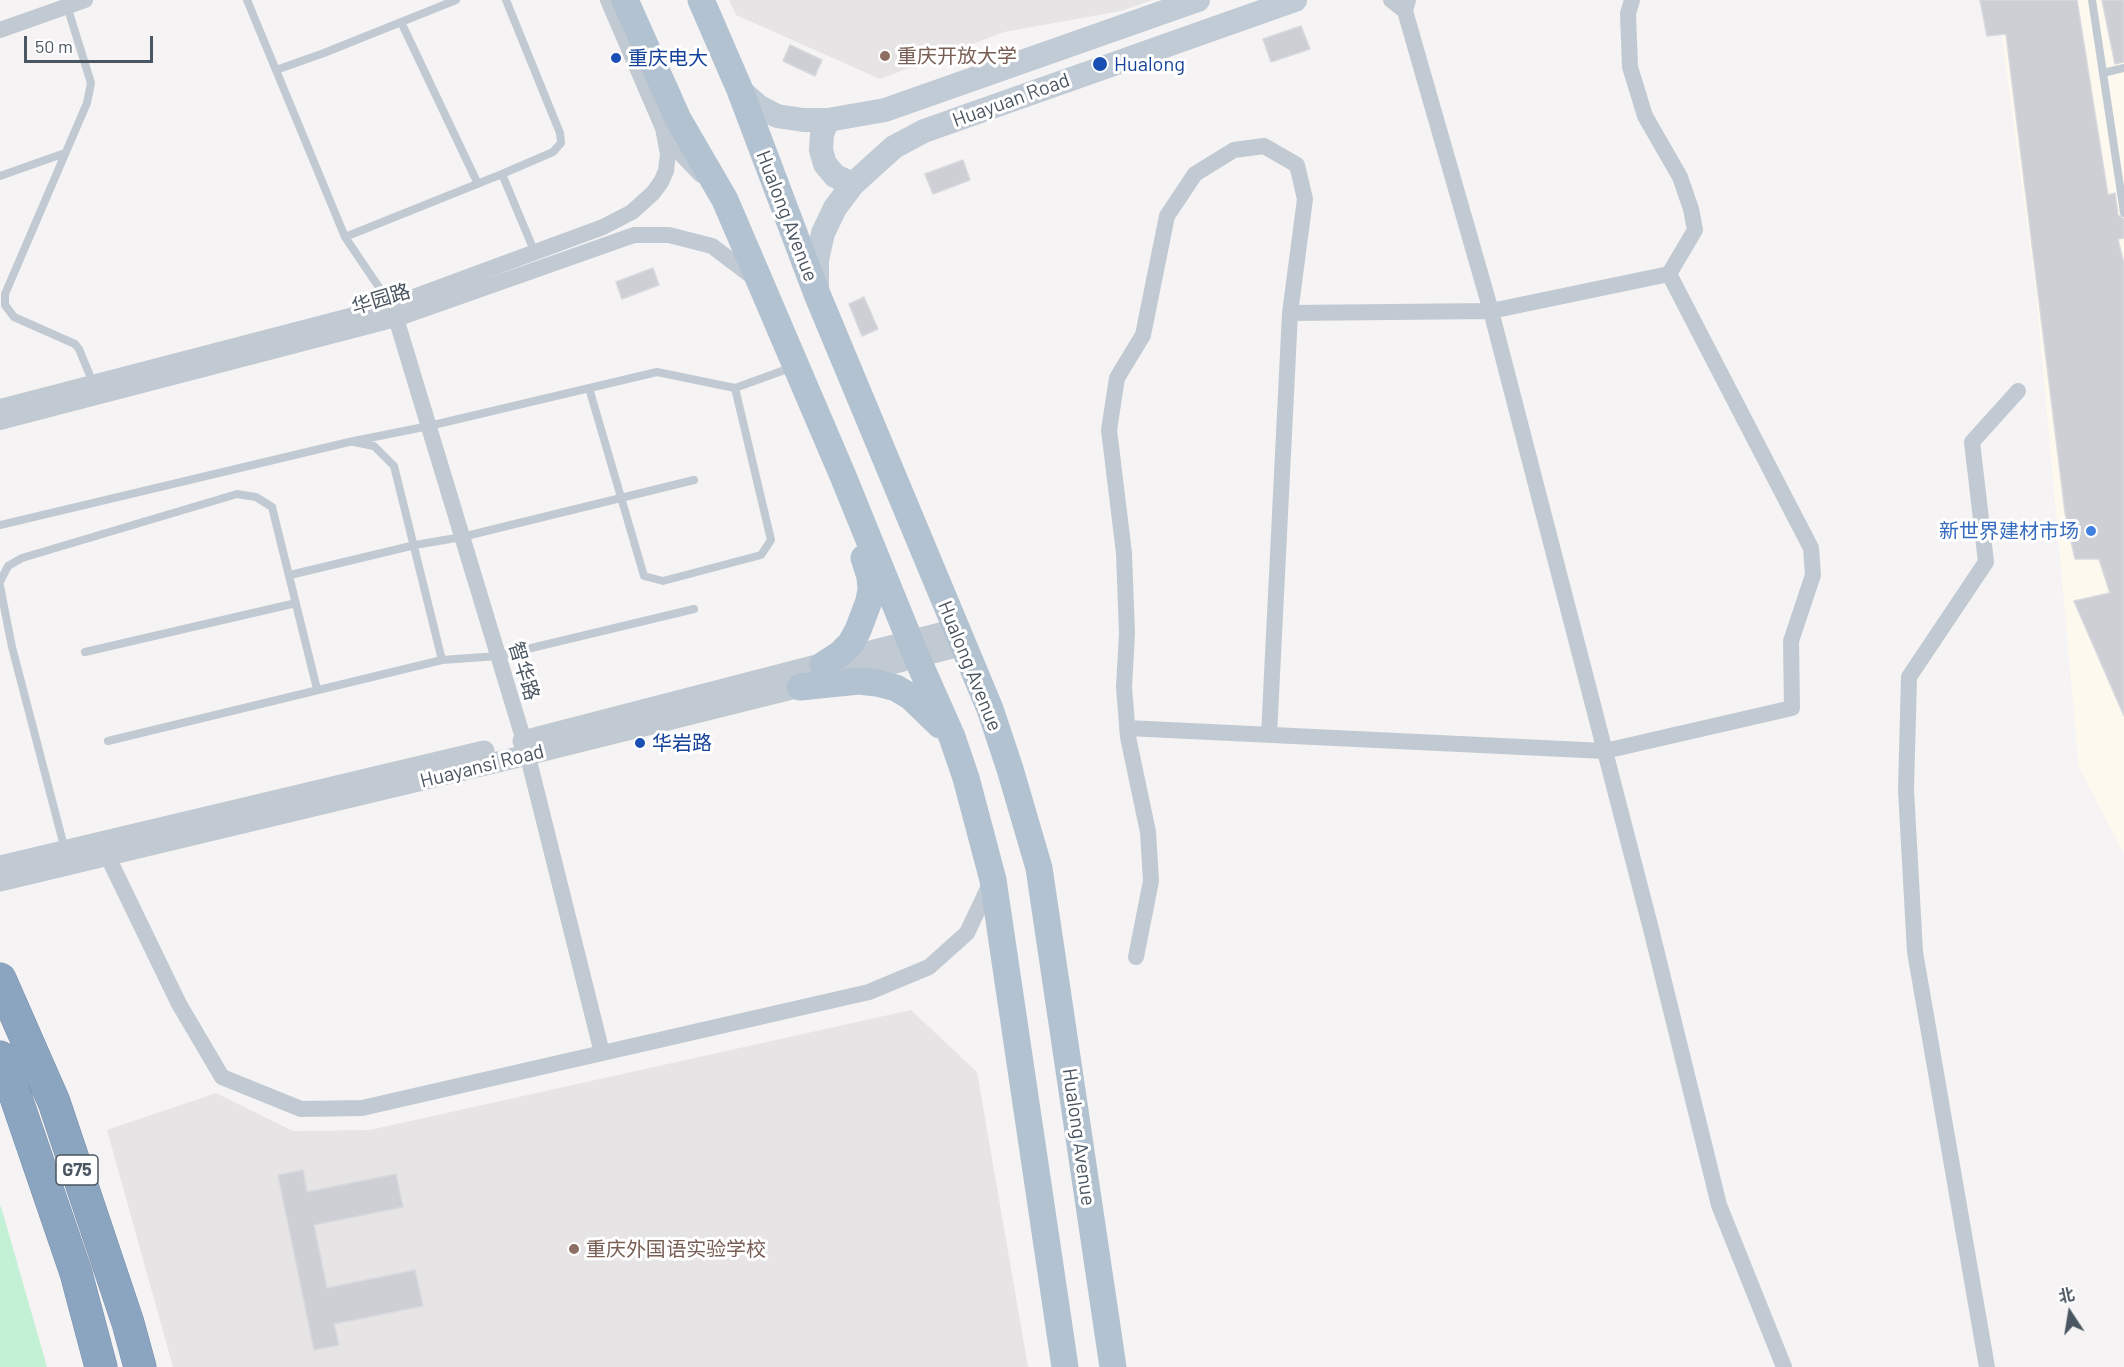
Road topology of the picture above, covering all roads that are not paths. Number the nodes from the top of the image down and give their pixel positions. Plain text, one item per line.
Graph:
1 (85, 0) edge
2 (247, 0) edge
3 (456, 0) edge
4 (506, 0) edge
5 (608, 0) edge
6 (625, 0) edge
7 (701, 0) edge
8 (1198, 0) edge
9 (1295, 0) edge
10 (1391, 0) edge
11 (1632, 0) edge
12 (2092, 0) edge
13 (1407, 5) edge
14 (67, 6) junction
15 (401, 22) junction
16 (0, 30) edge
17 (2124, 68) edge
18 (276, 70) junction
19 (2103, 72) junction
20 (740, 90) junction
21 (828, 120) junction
22 (663, 128) junction
23 (65, 153) junction
24 (2120, 160) edge
25 (502, 174) junction
26 (0, 176) edge
27 (478, 183) junction
28 (853, 184) junction
29 (725, 200) junction
30 (2124, 213) edge
31 (345, 237) junction
32 (538, 260) junction
33 (1669, 274) junction
34 (760, 283) junction
35 (817, 294) junction
36 (394, 312) junction
37 (1491, 312) junction
38 (1290, 313) junction
39 (796, 366) junction
40 (93, 383) junction
41 (589, 387) junction
42 (735, 388) junction
43 (2019, 392) dead end
44 (0, 407) edge
45 (0, 422) edge
46 (429, 426) junction
47 (348, 442) junction
48 (843, 476) junction
49 (694, 480) dead end
50 (621, 497) junction
51 (0, 525) edge
52 (462, 537) junction
53 (415, 545) junction
54 (290, 575) junction
55 (0, 584) edge
56 (296, 603) junction
57 (694, 609) dead end
58 (960, 637) junction
59 (913, 650) junction
60 (85, 652) dead end
61 (498, 656) junction
62 (442, 660) junction
63 (823, 665) junction
64 (800, 687) junction
65 (317, 689) junction
66 (1127, 728) junction
67 (1269, 735) junction
68 (952, 737) junction
69 (108, 741) dead end
70 (525, 748) junction
71 (1605, 751) junction
72 (65, 850) junction
73 (107, 855) junction
74 (0, 866) edge
75 (993, 880) junction
76 (0, 881) edge
77 (1136, 957) dead end
78 (0, 979) edge
79 (602, 1053) junction
80 (0, 1057) edge
81 (101, 1367) edge
82 (140, 1367) edge
83 (1065, 1367) edge
84 (1113, 1367) edge
85 (1784, 1367) edge
86 (1987, 1367) edge

1 - 14 street
2 - 18 lane
3 - 15 lane
4 - 25 lane
5 - 22 street
6 - 29 main road
7 - 20 main road, Hualong Avenue
8 - 21 main road, Huayuan Road
9 - 28 main road, Huayuan Road
10 - 13 street
11 - 33 street
12 - 19 lane
13 - 37 street
14 - 16 street
14 - 23 lane
15 - 18 lane
15 - 27 lane
17 - 19 lane
18 - 31 lane
19 - 24 lane
20 - 21 main road, Huayuan Road
20 - 35 main road, Hualong Avenue
21 - 28 main road
22 - 29 street
22 - 32 street, 华园路
23 - 26 lane
23 - 40 lane
24 - 30 lane
25 - 27 lane
25 - 32 lane
27 - 31 lane
28 - 35 main road, Huayuan Road
29 - 34 main road
31 - 36 lane
32 - 34 street, 华园路
32 - 36 street, 华园路
33 - 37 street
33 - 71 street
34 - 39 main road
35 - 58 main road, Hualong Avenue
36 - 40 street, 华园路
36 - 45 street, 华园路
36 - 46 street, 智华路
37 - 38 street
37 - 71 street
38 - 66 street
38 - 67 street
39 - 42 lane
39 - 48 main road
40 - 44 street, 华园路
41 - 42 lane
41 - 46 lane
41 - 50 lane
42 - 50 lane
43 - 86 street
46 - 47 lane
46 - 52 street, 智华路
47 - 51 lane
47 - 53 lane
48 - 59 main road
48 - 63 main road
49 - 50 lane
50 - 52 lane
52 - 53 lane
52 - 61 street, 智华路
53 - 54 lane
53 - 62 lane
54 - 55 lane
54 - 56 lane
55 - 72 lane
56 - 60 lane
56 - 65 lane
57 - 61 lane
58 - 59 street, Huayansi Road
58 - 84 main road, Hualong Avenue
59 - 63 street, Huayansi Road
59 - 64 street, Huayansi Road
59 - 68 main road
61 - 62 lane
61 - 70 street, 智华路
62 - 65 lane
63 - 70 street, Huayansi Road
64 - 68 main road
64 - 70 street, Huayansi Road
65 - 69 lane
66 - 67 street
66 - 77 street
67 - 71 street
68 - 75 main road
70 - 72 street, Huayansi Road
70 - 73 street, Huayansi Road
70 - 79 street, 智华路
71 - 85 street
72 - 74 street, Huayansi Road
73 - 76 street, Huayansi Road
73 - 79 street
75 - 79 street
75 - 83 main road
78 - 82 highway, G75
80 - 81 highway, G75

